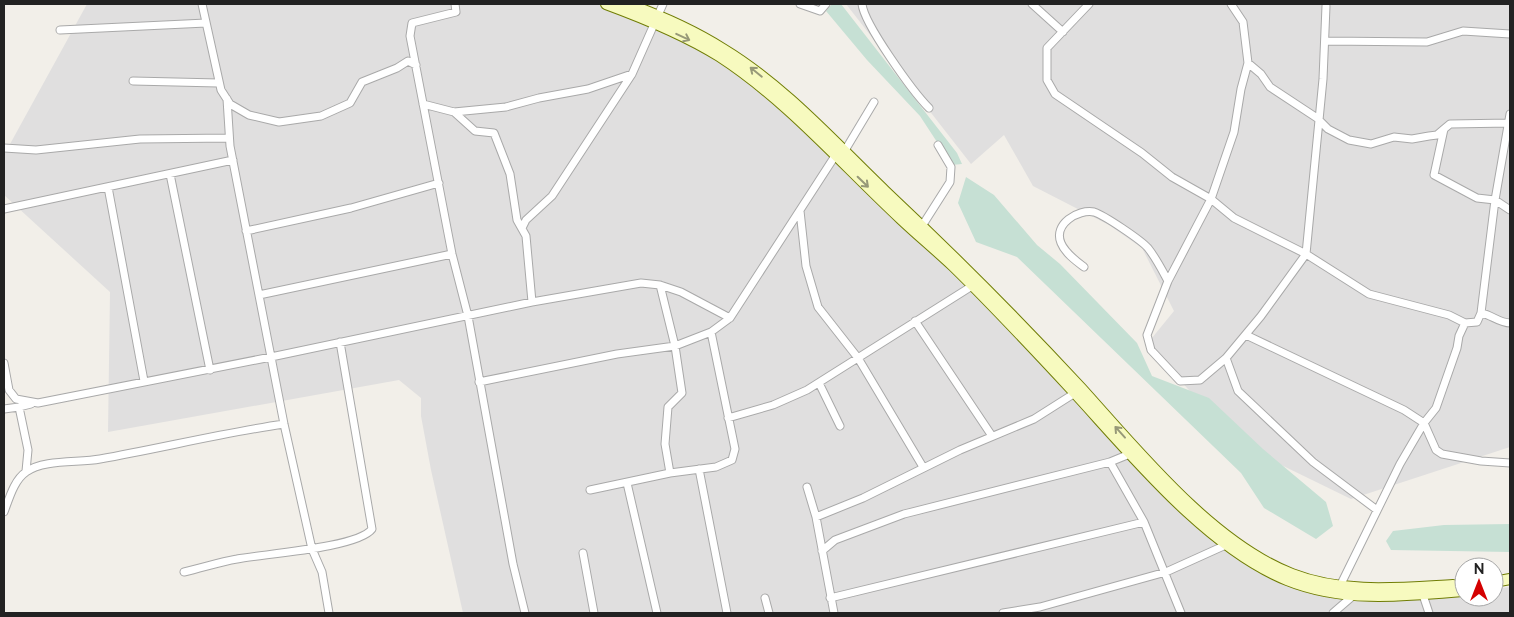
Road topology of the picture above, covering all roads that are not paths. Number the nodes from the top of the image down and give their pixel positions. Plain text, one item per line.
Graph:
1 (202, 4) edge
2 (455, 4) edge
3 (606, 4) edge
4 (628, 4) edge
5 (663, 4) edge
6 (800, 4) edge
7 (826, 4) edge
8 (862, 4) edge
9 (1032, 4) edge
10 (1089, 4) edge
11 (1231, 4) edge
12 (1326, 6) dead end
13 (659, 15) junction
14 (206, 23) junction
15 (653, 25) junction
16 (60, 30) dead end
17 (1063, 32) junction
18 (1510, 34) edge
19 (1326, 41) junction
20 (1248, 63) junction
21 (416, 65) junction
22 (632, 74) junction
23 (133, 81) dead end
24 (218, 83) junction
25 (227, 99) junction
26 (874, 102) dead end
27 (423, 104) junction
28 (929, 108) dead end
29 (454, 112) junction
30 (1510, 114) edge
31 (1317, 118) junction
32 (1509, 123) edge
33 (1444, 129) junction
34 (229, 138) junction
35 (938, 146) dead end
36 (4, 148) edge
37 (839, 154) junction
38 (232, 160) junction
39 (170, 174) junction
40 (438, 183) junction
41 (108, 187) junction
42 (1211, 199) junction
43 (1495, 200) junction
44 (4, 209) edge
45 (800, 210) junction
46 (1510, 210) edge
47 (922, 226) junction
48 (522, 228) junction
49 (246, 231) junction
50 (452, 254) junction
51 (1306, 254) junction
52 (1084, 267) dead end
53 (1168, 281) junction
54 (660, 285) junction
55 (972, 286) junction
56 (259, 295) junction
57 (532, 302) junction
58 (1480, 313) junction
59 (468, 316) junction
60 (730, 318) junction
61 (915, 321) junction
62 (1465, 323) junction
63 (1510, 323) edge
64 (711, 332) junction
65 (1246, 335) junction
66 (340, 342) junction
67 (675, 346) junction
68 (271, 357) junction
69 (858, 358) junction
70 (1226, 358) junction
71 (4, 363) edge
72 (210, 370) junction
73 (144, 381) junction
74 (479, 382) junction
75 (819, 383) junction
76 (1075, 393) junction
77 (34, 403) junction
78 (19, 407) junction
79 (4, 409) edge
80 (728, 418) junction
81 (1424, 423) junction
82 (284, 424) junction
83 (840, 426) dead end
84 (992, 436) junction
85 (1133, 453) junction
86 (1110, 462) junction
87 (1510, 463) edge
88 (923, 468) junction
89 (699, 469) junction
90 (26, 471) junction
91 (670, 473) junction
92 (627, 483) junction
93 (807, 487) dead end
94 (590, 490) dead end
95 (1377, 510) junction
96 (4, 512) edge
97 (816, 517) junction
98 (1144, 522) junction
99 (1228, 544) junction
100 (312, 549) junction
101 (822, 551) junction
102 (582, 553) dead end
103 (184, 572) dead end
104 (1166, 572) junction
105 (1340, 586) junction
106 (1454, 586) edge
107 (1422, 591) junction
108 (1454, 591) edge
109 (1356, 592) junction
110 (765, 598) dead end
111 (830, 598) junction
112 (329, 613) edge
113 (525, 613) edge
114 (594, 613) edge
115 (657, 613) edge
116 (728, 613) edge
117 (769, 613) edge
118 (834, 613) edge
119 (1003, 613) edge
120 (1181, 613) edge
121 (1333, 613) edge
122 (1429, 613) edge

1 - 14 street
2 - 21 street
3 - 15 street
4 - 13 street
5 - 13 street
6 - 7 street
8 - 28 street
9 - 17 street
10 - 17 street
11 - 20 street
12 - 19 street
13 - 15 street
37 -> 13 street
14 - 16 street
14 - 24 street
15 - 22 street
15 -> 37 street
17 - 42 street
18 - 19 street
19 - 31 street
20 - 31 street
20 - 42 street
21 - 25 street
21 - 27 street
22 - 29 street
22 - 48 street
23 - 24 street
24 - 25 street
25 - 34 street
26 - 37 street
27 - 29 street
27 - 40 street
29 - 48 street
30 - 32 street
31 - 33 street
31 - 51 street
32 - 33 street
32 - 43 street
33 - 43 street
34 - 36 street
34 - 38 street
35 - 47 street
37 - 45 street
37 - 47 street
37 -> 55 street
38 - 39 street
38 - 49 street
39 - 41 street
39 - 72 street
40 - 49 street
40 - 50 street
41 - 44 street
41 - 73 street
42 - 51 street
42 - 53 street
43 - 46 street
43 - 58 street
45 - 60 street
45 - 69 street
85 -> 47 street
48 - 57 street
49 - 56 street
50 - 56 street
50 - 59 street
51 - 62 street
51 - 65 street
52 - 53 street
53 - 70 street
54 - 57 street
54 - 60 street
54 - 67 street
55 - 61 street
55 - 76 street
56 - 68 street
57 - 59 street
58 - 62 street
58 - 63 street
59 - 66 street
59 - 74 street
60 - 64 street
61 - 69 street
61 - 84 street
62 - 81 street
64 - 67 street
64 - 80 street
65 - 70 street
65 - 81 street
66 - 68 street
66 - 100 street
67 - 74 street
67 - 91 street
68 - 72 street
68 - 82 street
69 - 75 street
69 - 88 street
70 - 95 street
71 - 77 street
72 - 73 street
73 - 77 street
74 - 113 street
75 - 80 street
75 - 83 street
76 - 84 street
76 - 85 street
77 - 78 street
78 - 79 street
78 - 90 street
80 - 89 street
81 - 87 street
81 - 95 street
82 - 90 street
82 - 100 street
84 - 88 street
85 - 86 street
85 - 99 street
85 - 105 street
86 - 98 street
86 - 101 street
88 - 97 street
89 - 91 street
89 - 116 street
90 - 96 street
91 - 92 street
92 - 94 street
92 - 115 street
93 - 97 street
95 - 105 street
97 - 101 street
98 - 104 street
98 - 111 street
99 - 104 street
99 - 109 street
100 - 103 street
100 - 112 street
101 - 111 street
102 - 114 street
104 - 119 street
104 - 120 street
105 - 109 street
106 - 107 street
107 - 108 street
107 - 109 street
107 - 122 street
109 - 121 street
110 - 117 street
111 - 118 street

